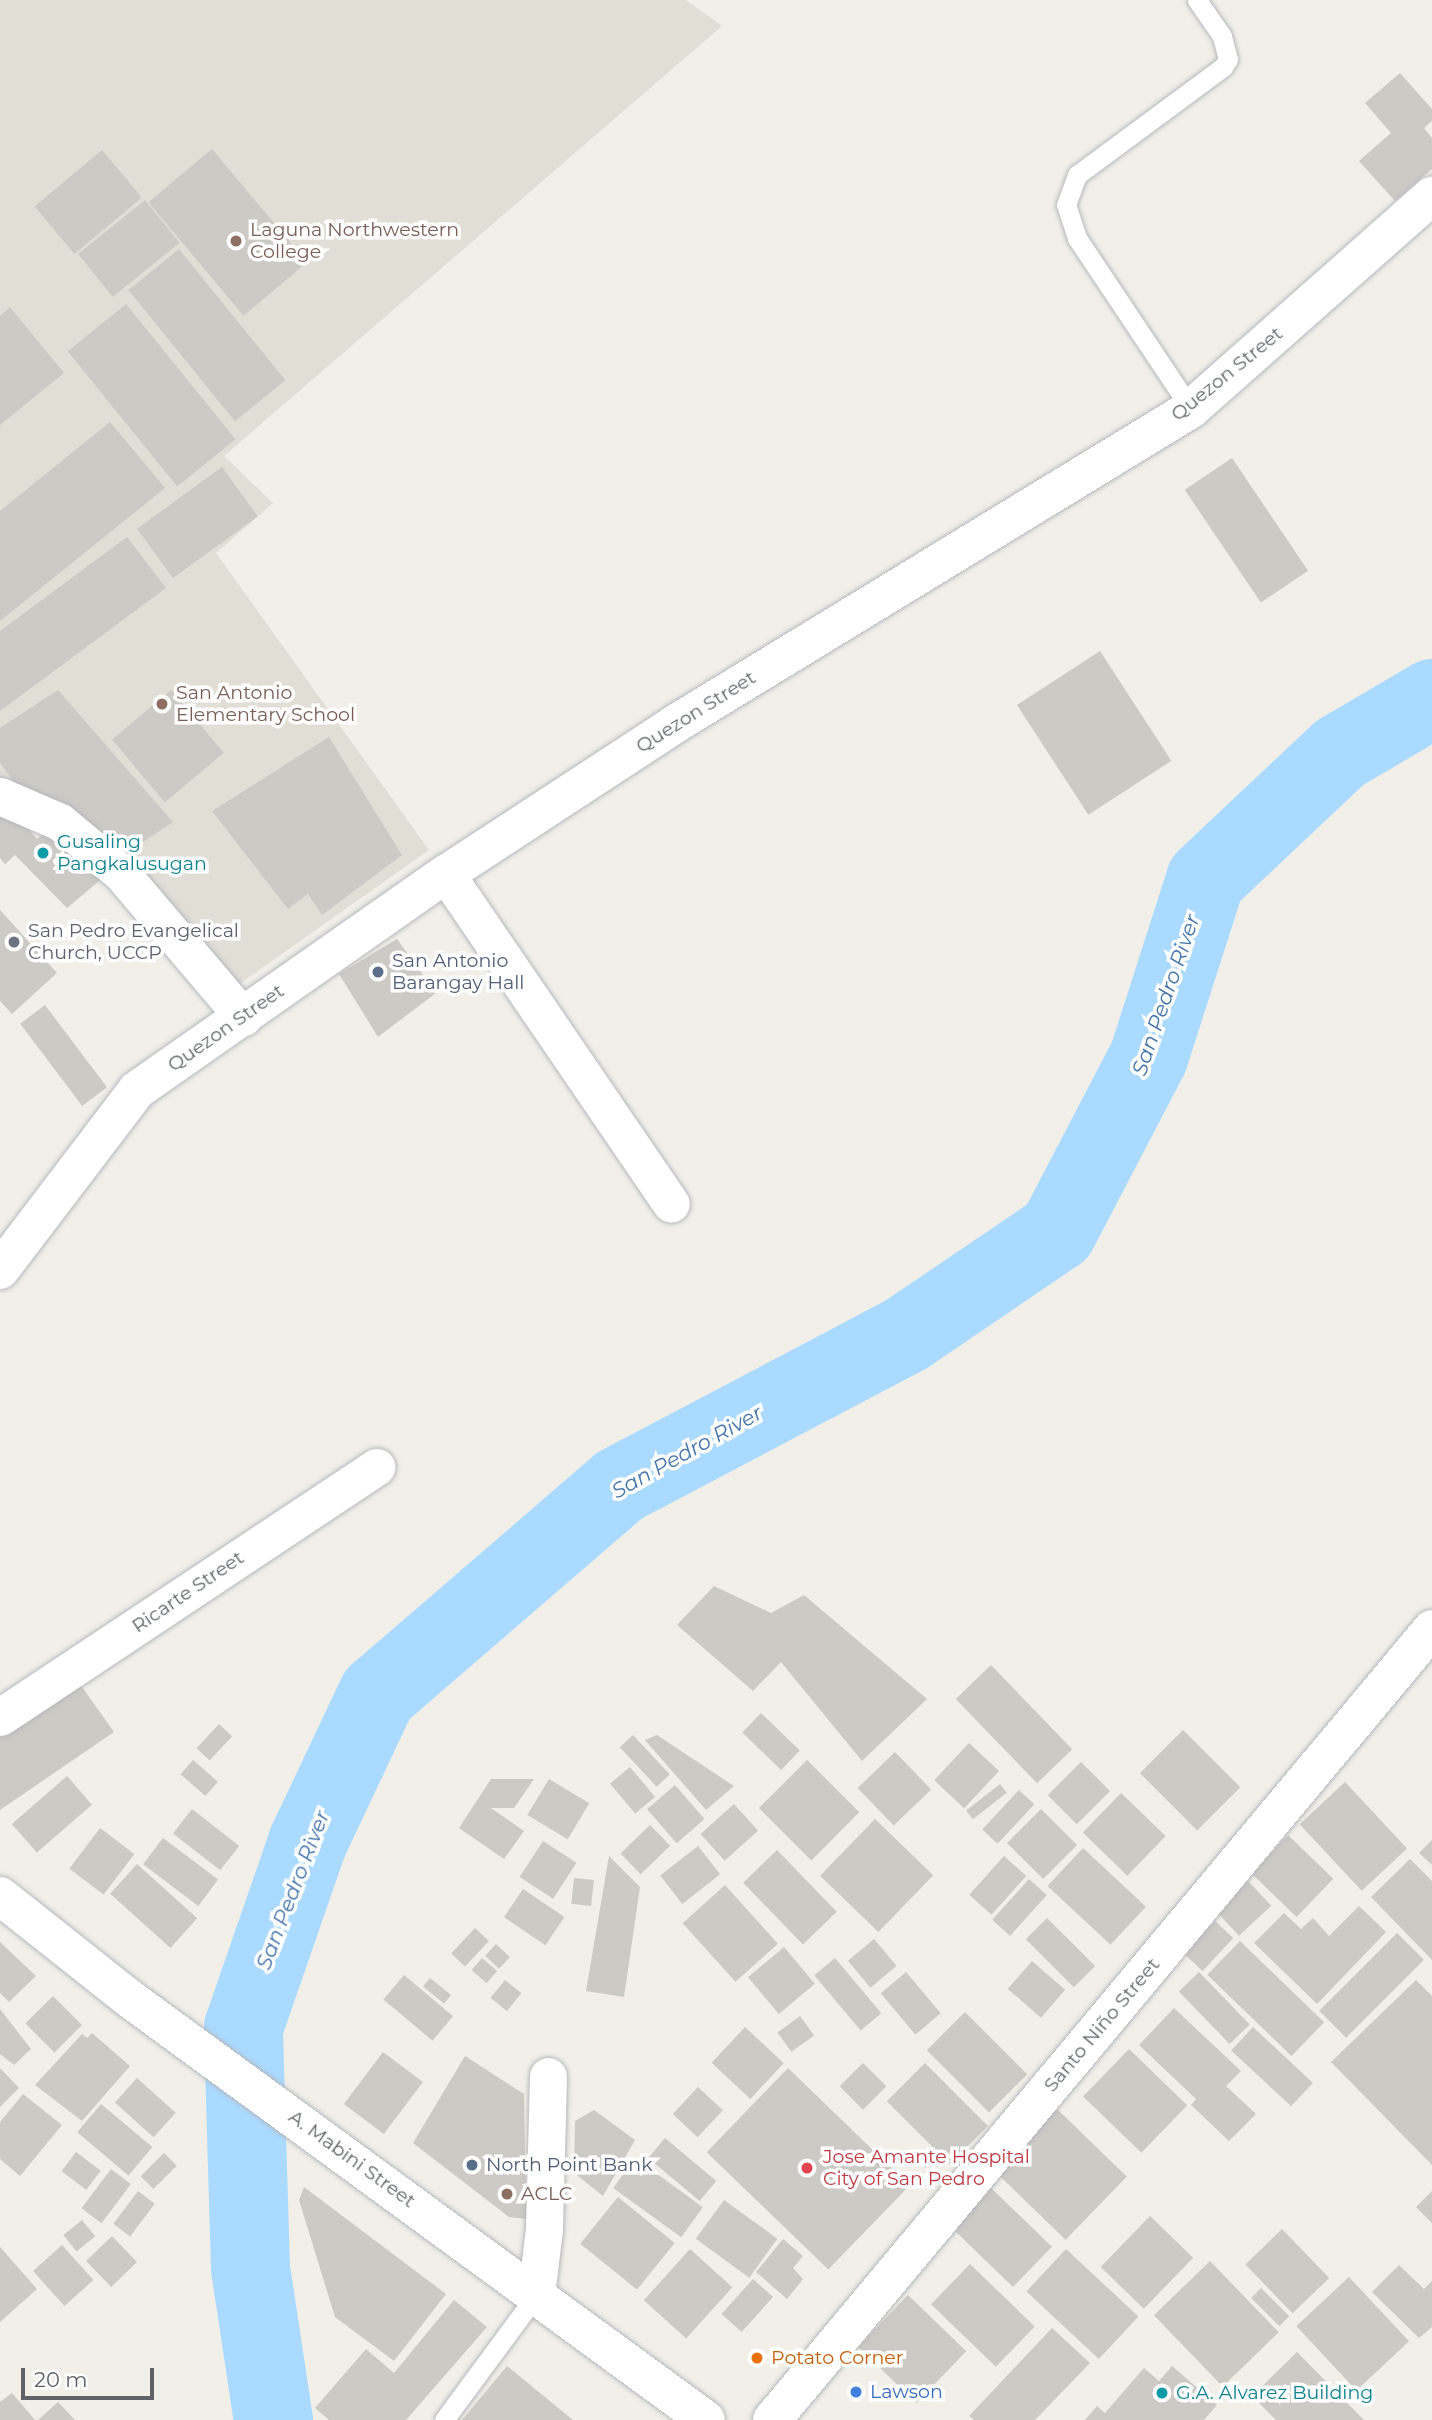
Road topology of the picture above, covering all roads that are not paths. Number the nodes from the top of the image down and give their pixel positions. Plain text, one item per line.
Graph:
1 (1197, 0) edge
2 (1432, 196) edge
3 (1191, 409) junction
4 (0, 796) edge
5 (446, 874) junction
6 (243, 1017) junction
7 (671, 1204) dead end
8 (0, 1270) edge
9 (376, 1467) dead end
10 (1432, 1629) edge
11 (0, 1717) edge
12 (0, 1896) edge
13 (548, 2076) dead end
14 (536, 2295) junction
15 (444, 2420) edge
16 (706, 2420) edge
17 (772, 2420) edge

1 - 3 lane
2 - 3 street, Quezon Street
3 - 5 street, Quezon Street
4 - 6 street
5 - 6 street, Quezon Street
5 - 7 street
6 - 8 street, Quezon Street
9 - 11 street, Ricarte Street
10 - 17 street, Santo Niño Street
12 - 14 street, A. Mabini Street
13 - 14 street
14 - 15 lane
14 - 16 street, A. Mabini Street

